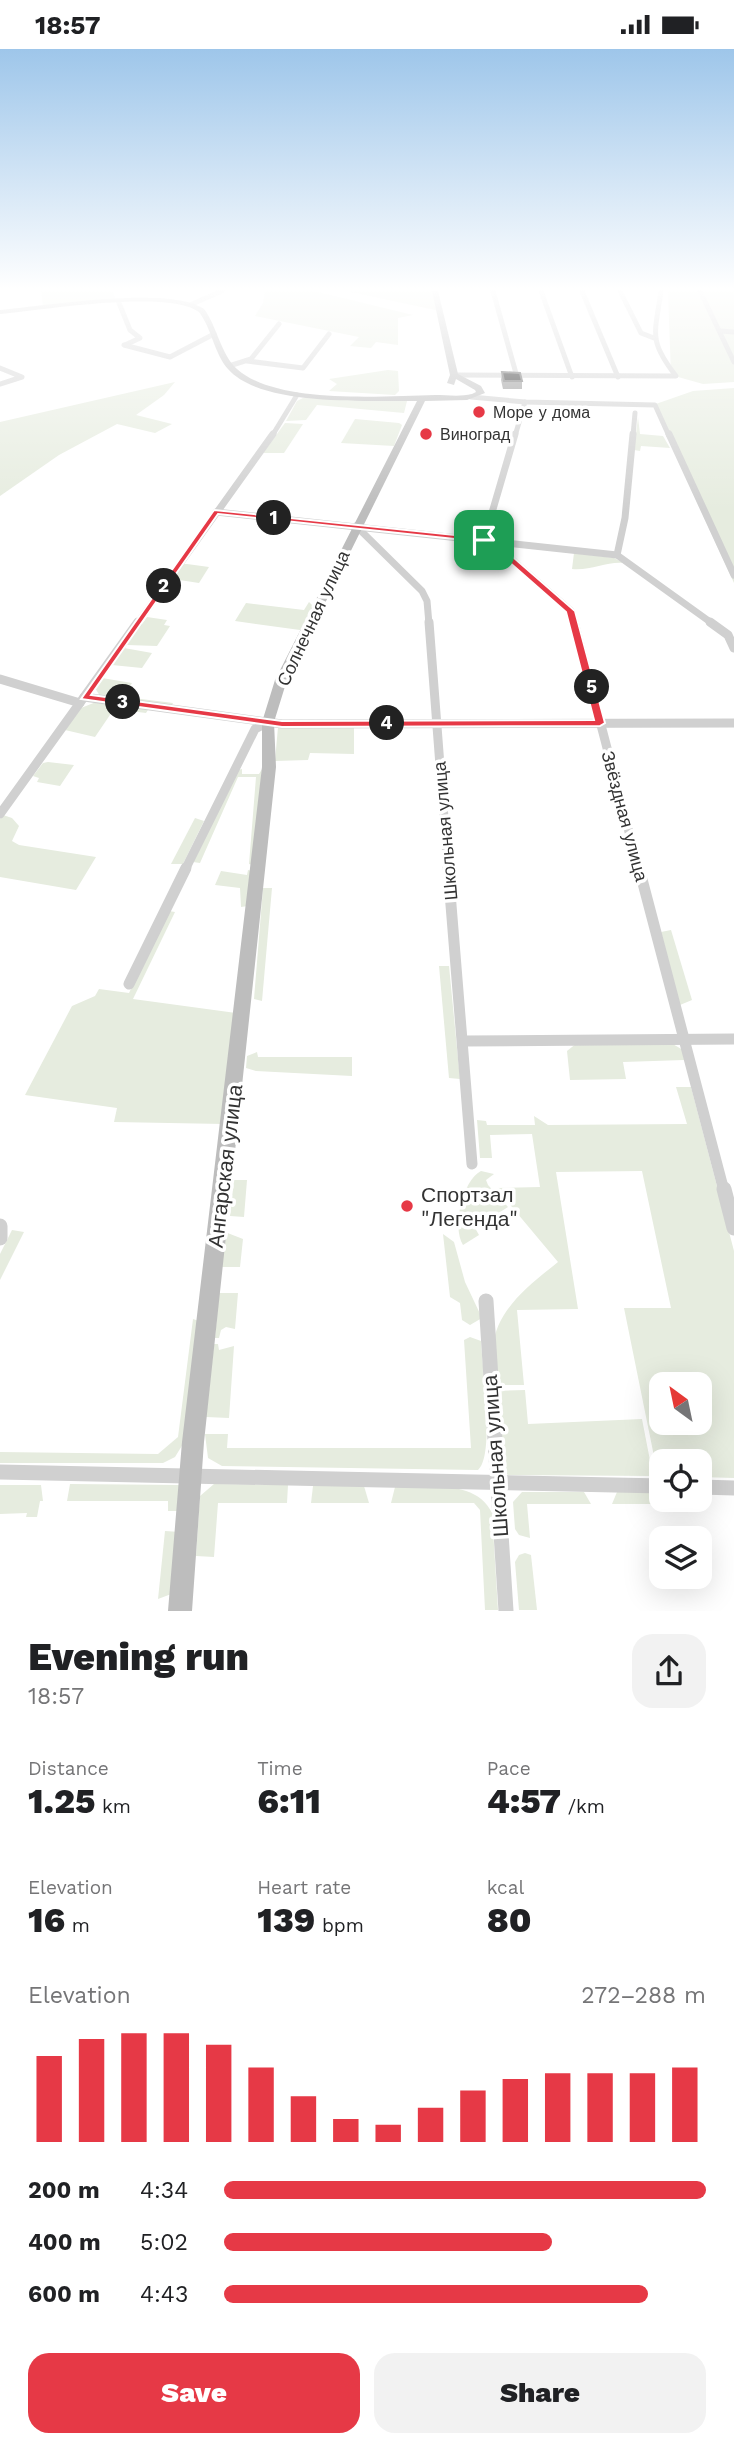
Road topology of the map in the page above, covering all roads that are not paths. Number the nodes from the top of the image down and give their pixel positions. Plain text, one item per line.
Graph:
1 (237, 364) edge
2 (270, 364) edge
3 (306, 364) edge
4 (451, 364) edge
5 (513, 364) edge
6 (567, 364) edge
7 (613, 364) edge
8 (667, 364) edge
9 (229, 366) joint
10 (0, 368) edge
11 (454, 375) junction
12 (517, 377) junction
13 (572, 377) junction
14 (618, 377) junction
15 (0, 384) edge
16 (476, 387) junction
17 (447, 388) junction
18 (297, 395) junction
19 (453, 396) junction
20 (427, 397) junction
21 (471, 397) junction
22 (499, 398) junction
23 (525, 402) junction
24 (635, 413) dead end
25 (216, 512) junction
26 (356, 526) junction
27 (484, 540) junction
28 (617, 555) junction
29 (734, 575) edge
30 (734, 648) edge
31 (0, 680) edge
32 (82, 700) junction
33 (268, 722) junction
34 (436, 723) junction
35 (600, 723) junction
36 (734, 723) edge
37 (0, 814) edge
38 (129, 983) dead end
39 (685, 1038) junction
40 (734, 1039) edge
41 (465, 1041) junction
42 (472, 1164) dead end
43 (0, 1226) edge
44 (734, 1228) edge
45 (0, 1238) edge
46 (486, 1301) dead end
47 (0, 1472) edge
48 (190, 1476) junction
49 (495, 1482) junction
50 (649, 1486) edge
51 (712, 1487) edge
52 (734, 1487) edge
53 (180, 1611) edge
54 (506, 1611) edge

1 - 9 street
2 - 3 street
4 - 11 street
5 - 12 street
6 - 13 street
7 - 14 street
8 - 14 street
9 - 18 street
10 - 15 street
11 - 12 street
11 - 16 street
11 - 17 street
12 - 13 street
13 - 14 street
16 - 17 street
16 - 21 street
16 - 22 street
17 - 19 street
17 - 20 street
18 - 20 street
18 - 25 street
19 - 20 street
19 - 21 street
20 - 26 street, Солнечная улица
21 - 22 street
22 - 23 street
23 - 27 street
23 - 29 street
24 - 28 street
25 - 26 street
25 - 32 street
26 - 27 street
26 - 33 street, Солнечная улица
26 - 34 street, Школьная улица
27 - 28 street
27 - 35 street, Звёздная улица
28 - 30 street
31 - 32 street
32 - 33 street
32 - 37 street
33 - 34 street
33 - 38 street, Солнечная улица
33 - 48 street, Ангарская улица
34 - 35 street
34 - 41 street, Школьная улица
35 - 36 street
35 - 39 street, Звёздная улица
39 - 40 street
39 - 41 street
39 - 44 street, Звёздная улица
41 - 42 street, Школьная улица
43 - 45 street
46 - 49 street, Школьная улица
47 - 48 street
48 - 49 street
48 - 53 street, Ангарская улица
49 - 50 street
49 - 54 street, Школьная улица
51 - 52 street

